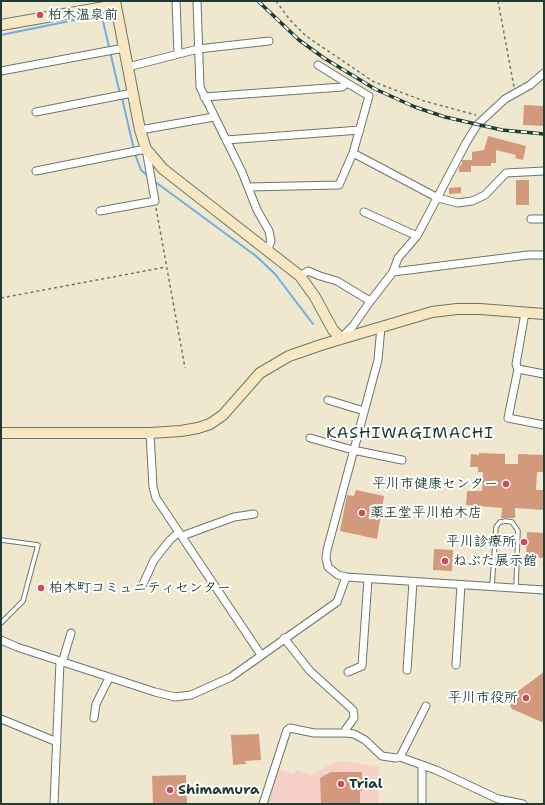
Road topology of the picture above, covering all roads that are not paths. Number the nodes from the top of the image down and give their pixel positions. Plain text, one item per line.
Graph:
1 (176, 1) edge
2 (197, 1) edge
3 (116, 3) edge
4 (1, 25) edge
5 (269, 41) dead end
6 (124, 48) junction
7 (198, 49) junction
8 (178, 54) junction
9 (318, 65) dead end
10 (128, 67) junction
11 (1, 71) edge
12 (544, 73) edge
13 (347, 83) junction
14 (132, 93) junction
15 (204, 96) junction
16 (36, 112) dead end
17 (214, 117) junction
18 (140, 130) junction
19 (360, 130) junction
20 (226, 140) junction
21 (146, 150) junction
22 (352, 153) junction
23 (36, 171) dead end
24 (544, 171) edge
25 (248, 187) junction
26 (438, 198) junction
27 (100, 211) dead end
28 (364, 212) dead end
29 (532, 218) dead end
30 (544, 219) edge
31 (417, 236) junction
32 (268, 249) junction
33 (544, 255) edge
34 (392, 272) junction
35 (300, 276) junction
36 (370, 301) junction
37 (525, 313) junction
38 (544, 314) edge
39 (381, 327) junction
40 (341, 338) junction
41 (518, 370) junction
42 (544, 374) edge
43 (328, 400) dead end
44 (364, 411) junction
45 (544, 425) edge
46 (1, 433) edge
47 (150, 433) junction
48 (310, 438) dead end
49 (353, 450) junction
50 (402, 460) dead end
51 (254, 514) dead end
52 (181, 534) junction
53 (1, 540) edge
54 (346, 577) junction
55 (368, 579) junction
56 (413, 582) junction
57 (143, 584) dead end
58 (461, 586) junction
59 (492, 587) junction
60 (516, 588) junction
61 (544, 590) edge
62 (1, 623) edge
63 (72, 632) dead end
64 (284, 638) junction
65 (1, 640) edge
66 (261, 655) junction
67 (61, 662) junction
68 (456, 665) dead end
69 (407, 670) dead end
70 (348, 672) dead end
71 (109, 678) junction
72 (426, 706) dead end
73 (94, 718) dead end
74 (1, 719) edge
75 (346, 732) junction
76 (57, 742) junction
77 (400, 757) junction
78 (422, 765) junction
79 (54, 804) edge
80 (263, 804) edge
81 (422, 804) edge
82 (523, 804) edge

1 - 8 street
2 - 7 street
3 - 4 street
3 - 6 street
5 - 7 street
6 - 10 street
6 - 11 street
7 - 8 street
7 - 15 street
8 - 10 street
9 - 13 street
10 - 14 street
12 - 26 street
13 - 15 street
13 - 19 street
14 - 16 street
14 - 18 street
15 - 17 street
17 - 18 street
17 - 20 street
18 - 21 street
19 - 20 street
19 - 22 street
20 - 25 street
21 - 23 street
21 - 27 street
21 - 32 street
22 - 25 street
22 - 26 street
24 - 26 street
25 - 32 street
26 - 31 street
28 - 31 street
29 - 30 street
31 - 34 street
32 - 35 street
33 - 34 street
34 - 36 street
35 - 36 street
35 - 40 street
36 - 40 street
37 - 38 street
37 - 39 street
37 - 41 street
39 - 40 street
39 - 44 street
40 - 47 street
41 - 42 street
41 - 45 street
43 - 44 street
44 - 49 street
46 - 47 street
47 - 52 street
48 - 49 street
49 - 50 street
49 - 54 street
51 - 52 street
52 - 57 street
52 - 66 street
53 - 62 lane
54 - 55 street
54 - 64 street
55 - 56 street
55 - 70 street
56 - 58 street
56 - 69 street
58 - 59 street
58 - 68 street
59 - 60 street
59 - 60 lane
60 - 61 street
63 - 67 street
64 - 66 street
64 - 75 street
65 - 67 street
66 - 71 street
67 - 71 street
67 - 76 street
71 - 73 street
72 - 77 street
74 - 76 street
75 - 77 street
75 - 80 street
76 - 79 street
77 - 78 street
78 - 81 street
78 - 82 street

